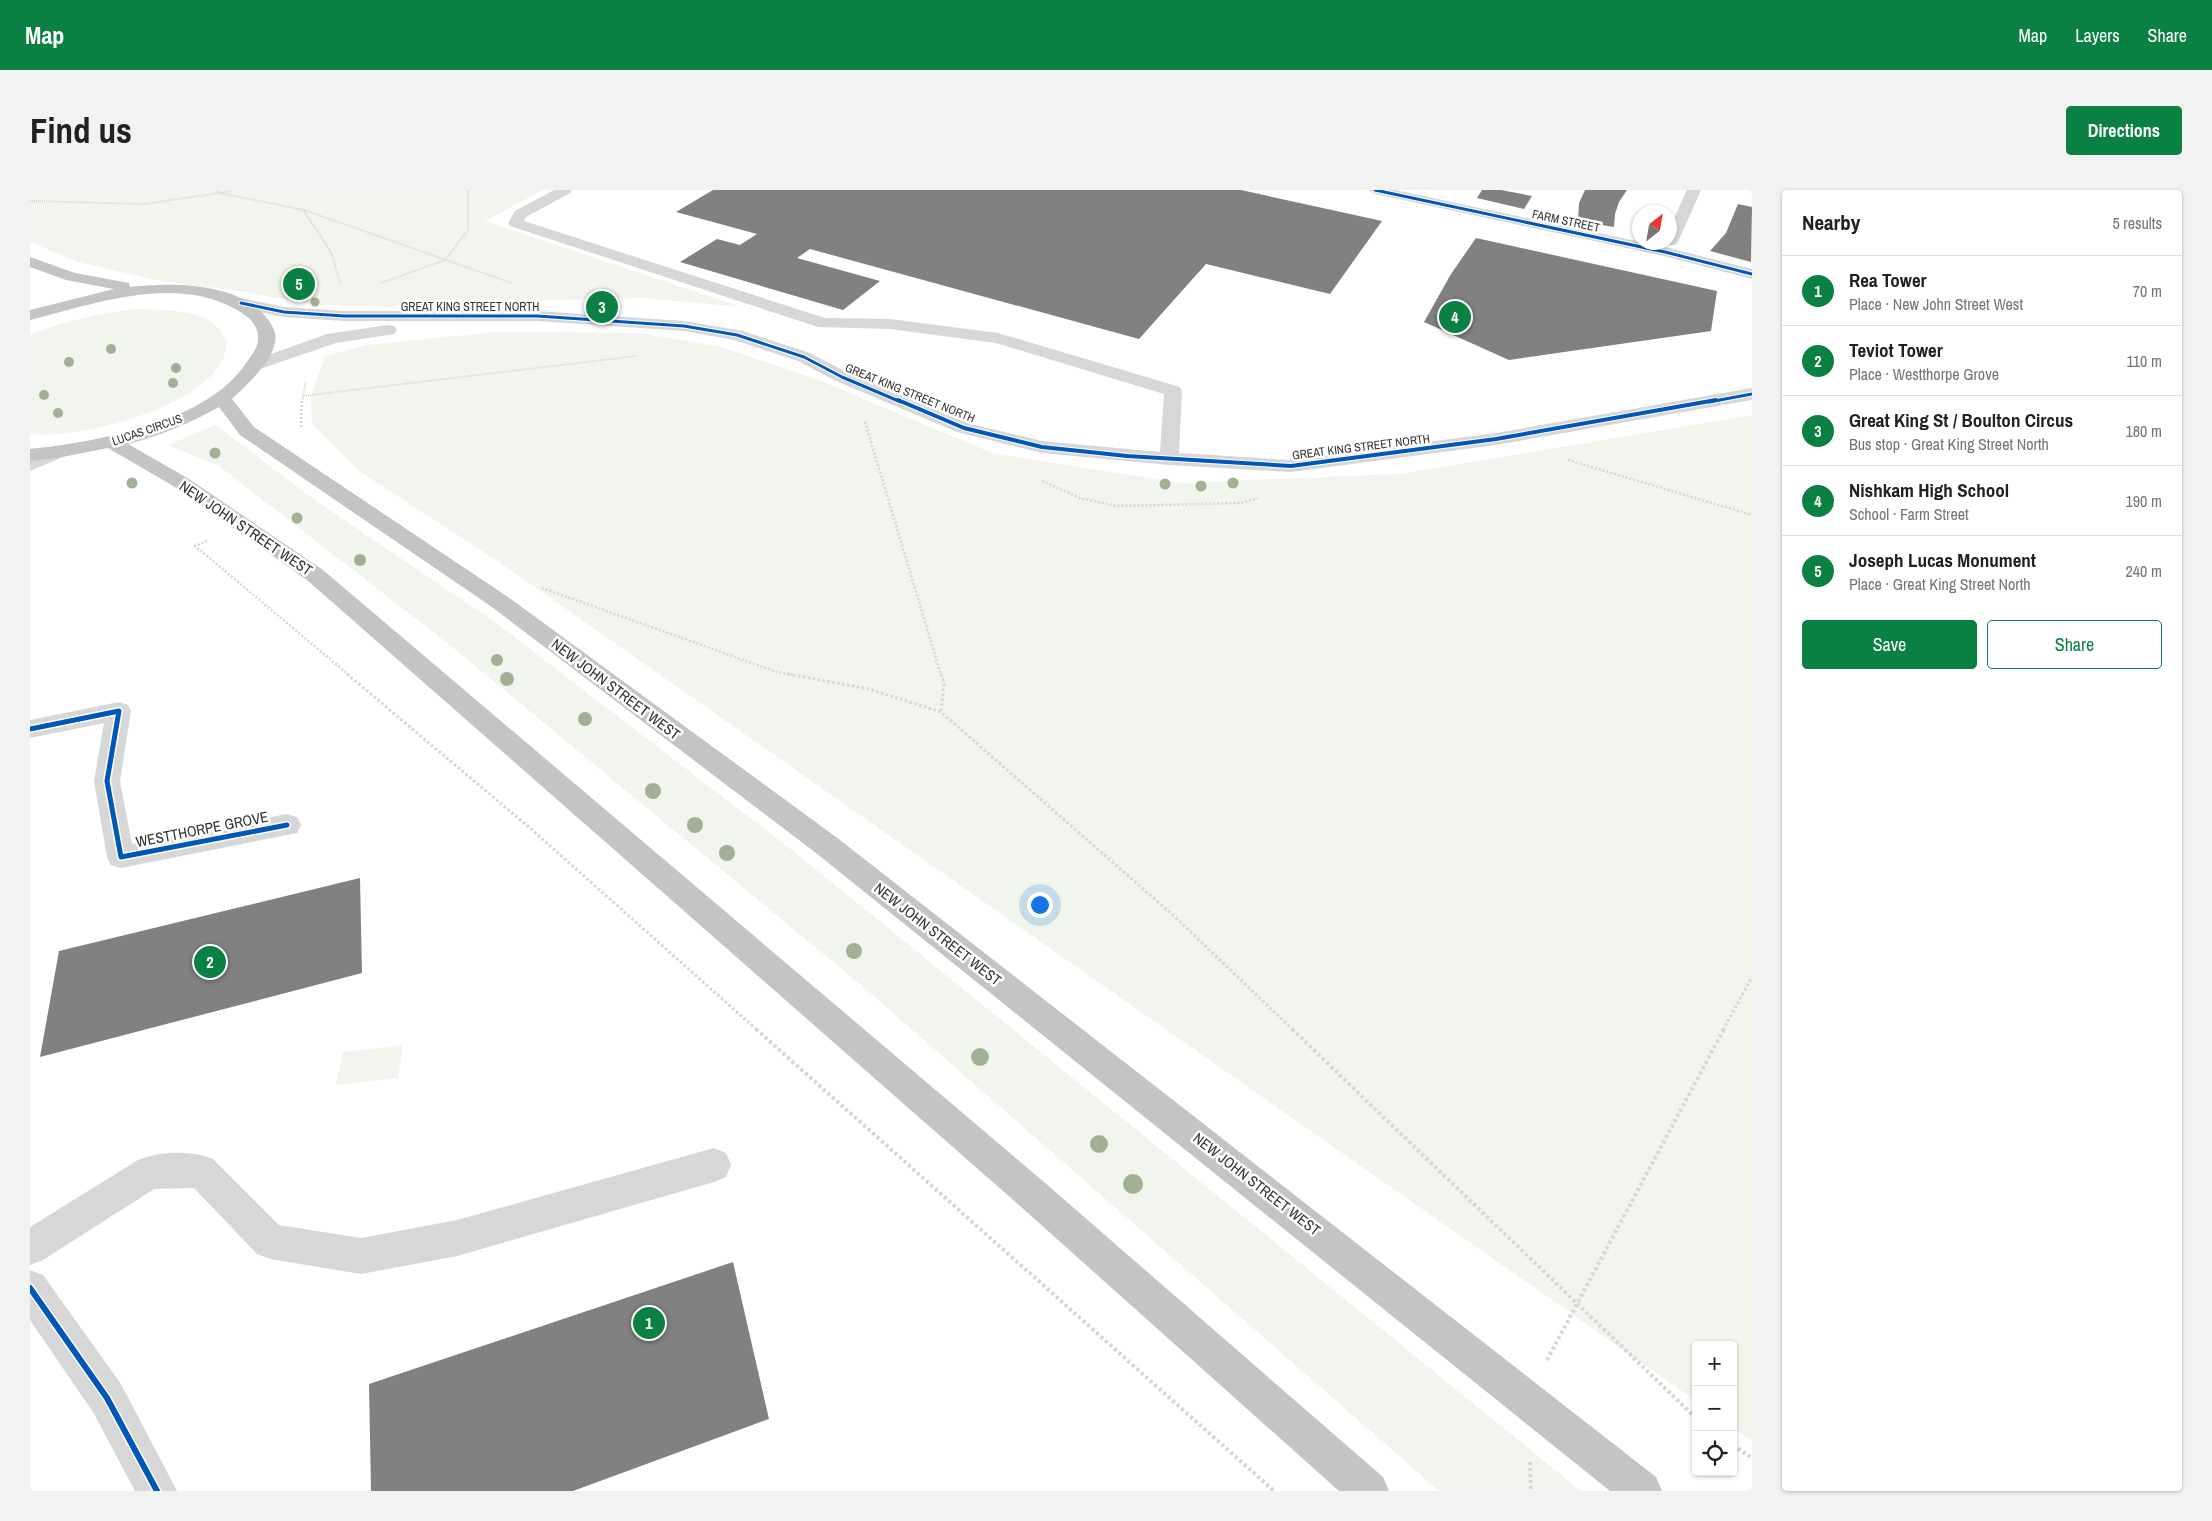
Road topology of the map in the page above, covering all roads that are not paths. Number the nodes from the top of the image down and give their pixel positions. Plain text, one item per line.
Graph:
1 (565, 190) edge
2 (1375, 190) edge
3 (1694, 190) edge
4 (1677, 227) edge
5 (1632, 239) edge
6 (1677, 249) edge
7 (30, 262) edge
8 (1752, 274) edge
9 (145, 290) junction
10 (241, 303) junction
11 (30, 315) edge
12 (537, 316) junction
13 (257, 365) junction
14 (1752, 394) edge
15 (221, 397) junction
16 (112, 443) junction
17 (56, 453) junction
18 (30, 454) edge
19 (1169, 459) junction
20 (30, 465) edge
21 (30, 729) edge
22 (287, 826) dead end
23 (714, 1165) dead end
24 (30, 1247) edge
25 (30, 1288) edge
26 (157, 1491) edge
27 (1369, 1491) edge
28 (1642, 1491) edge

1 - 19 street
2 - 5 street, FARM STREET
3 - 4 street
6 - 8 street, FARM STREET
7 - 9 highway
9 - 10 highway, LUCAS CIRCUS
9 - 11 highway, LUCAS CIRCUS
10 - 12 street, GREAT KING STREET NORTH
10 - 13 highway, LUCAS CIRCUS
12 - 13 street, GREAT KING STREET NORTH
12 - 19 street, GREAT KING STREET NORTH
13 - 15 highway, LUCAS CIRCUS
14 - 19 street, GREAT KING STREET NORTH
15 - 16 highway, LUCAS CIRCUS
15 - 28 highway, NEW JOHN STREET WEST
16 - 17 highway, LUCAS CIRCUS
16 - 27 highway, NEW JOHN STREET WEST
17 - 18 highway, LUCAS CIRCUS
17 - 20 street
21 - 22 street, WESTTHORPE GROVE
23 - 24 street
25 - 26 street

